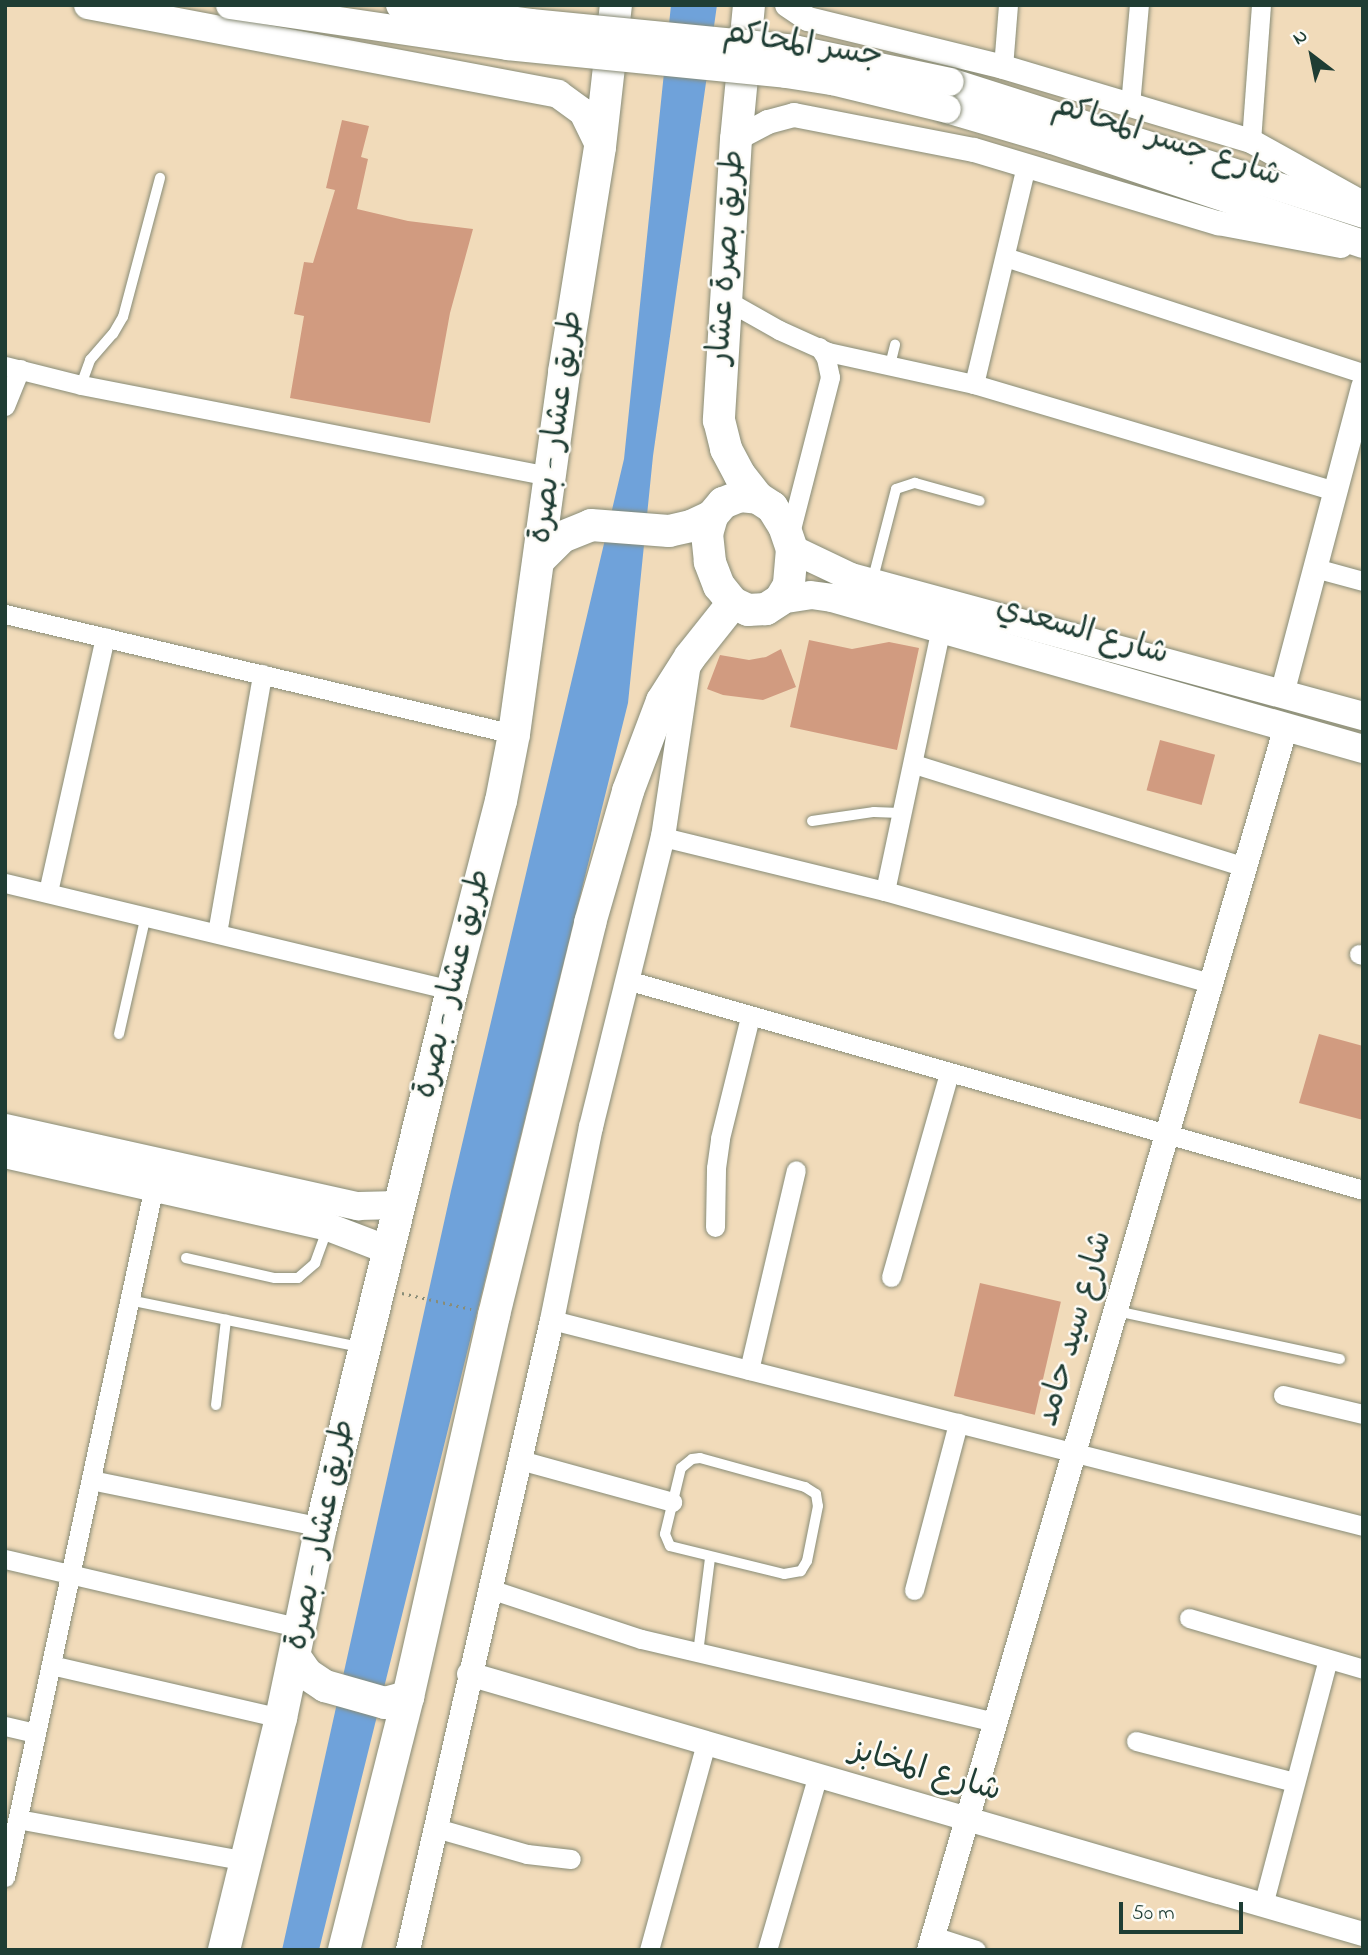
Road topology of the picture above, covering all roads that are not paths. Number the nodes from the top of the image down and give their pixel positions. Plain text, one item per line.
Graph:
1 (88, 5) edge
2 (230, 5) edge
3 (400, 5) edge
4 (616, 5) edge
5 (749, 5) edge
6 (787, 5) edge
7 (1008, 5) edge
8 (1139, 5) edge
9 (1261, 5) edge
10 (1003, 67) junction
11 (949, 95) junction
12 (1129, 105) junction
13 (736, 139) junction
14 (1251, 141) junction
15 (600, 147) junction
16 (1026, 166) junction
17 (160, 178) dead end
18 (1363, 203) edge
19 (1363, 214) edge
20 (1363, 244) edge
21 (1363, 250) edge
22 (1005, 257) junction
23 (726, 300) junction
24 (895, 345) dead end
25 (819, 347) junction
26 (881, 363) junction
27 (13, 367) edge
28 (1363, 373) edge
29 (974, 384) junction
30 (81, 385) junction
31 (827, 393) junction
32 (1361, 398) edge
33 (5, 406) edge
34 (551, 476) junction
35 (1335, 491) junction
36 (758, 498) junction
37 (980, 501) dead end
38 (712, 516) junction
39 (790, 543) junction
40 (540, 559) junction
41 (1315, 568) junction
42 (1363, 581) edge
43 (872, 582) junction
44 (780, 600) junction
45 (733, 603) junction
46 (5, 614) edge
47 (941, 628) junction
48 (105, 637) junction
49 (690, 657) junction
50 (262, 674) junction
51 (1282, 694) junction
52 (1363, 716) edge
53 (1286, 727) junction
54 (514, 734) junction
55 (1363, 749) edge
56 (914, 764) junction
57 (900, 813) junction
58 (812, 821) dead end
59 (663, 837) junction
60 (1245, 867) junction
61 (5, 883) edge
62 (885, 891) junction
63 (48, 892) junction
64 (146, 915) junction
65 (217, 933) junction
66 (627, 980) junction
67 (1211, 983) junction
68 (452, 990) junction
69 (750, 1017) junction
70 (119, 1034) dead end
71 (949, 1073) junction
72 (1167, 1134) junction
73 (6, 1152) edge
74 (796, 1170) dead end
75 (154, 1186) junction
76 (1363, 1190) edge
77 (399, 1205) junction
78 (328, 1227) junction
79 (715, 1227) dead end
80 (388, 1250) junction
81 (186, 1258) dead end
82 (891, 1277) dead end
83 (129, 1300) junction
84 (1116, 1311) junction
85 (226, 1320) junction
86 (552, 1320) junction
87 (364, 1348) junction
88 (1340, 1360) dead end
89 (749, 1370) junction
90 (1283, 1395) dead end
91 (216, 1405) dead end
92 (1363, 1414) edge
93 (958, 1423) junction
94 (1074, 1452) junction
95 (520, 1460) junction
96 (90, 1480) junction
97 (672, 1502) junction
98 (1363, 1526) edge
99 (321, 1527) junction
100 (710, 1558) junction
101 (5, 1559) edge
102 (70, 1574) junction
103 (490, 1589) junction
104 (914, 1590) dead end
105 (1189, 1618) dead end
106 (298, 1642) junction
107 (698, 1653) junction
108 (1328, 1659) junction
109 (51, 1665) junction
110 (1363, 1669) edge
111 (470, 1674) junction
112 (408, 1698) junction
113 (281, 1718) junction
114 (996, 1723) junction
115 (5, 1726) edge
116 (36, 1733) junction
117 (1136, 1741) dead end
118 (706, 1743) junction
119 (817, 1775) junction
120 (1295, 1782) junction
121 (18, 1819) junction
122 (968, 1819) junction
123 (436, 1828) junction
124 (571, 1859) dead end
125 (246, 1861) junction
126 (6, 1873) edge
127 (1263, 1905) junction
128 (1363, 1934) edge
129 (931, 1943) edge
130 (224, 1950) edge
131 (344, 1950) edge
132 (408, 1950) edge
133 (649, 1950) edge
134 (767, 1950) edge
135 (976, 1950) edge

1 - 15 main road
2 - 11 main road, جسر المحاكم, bridge
3 - 11 main road, جسر المحاكم, bridge
4 - 15 main road, طريق عشار - بصرة
5 - 13 main road, طريق بصرة عشار
6 - 10 street
7 - 10 street
8 - 12 street
9 - 14 street
10 - 12 street
11 - 19 main road
11 - 20 main road, شارع جسر المحاكم
12 - 14 street
13 - 16 street
13 - 23 main road, طريق بصرة عشار
14 - 18 street
15 - 34 main road, طريق عشار - بصرة
16 - 21 street
16 - 22 street
17 - 30 lane
22 - 28 street
22 - 29 street
23 - 25 street
23 - 36 main road, طريق بصرة عشار
24 - 26 lane
25 - 26 street
25 - 31 street
26 - 29 street
26 - 31 street
27 - 30 street
27 - 33 street
29 - 35 street
30 - 34 street
31 - 39 street
32 - 35 street
34 - 40 main road, طريق عشار - بصرة
35 - 41 street
36 - 38 main road
36 - 39 main road
37 - 43 lane
38 - 40 main road
38 - 45 main road
39 - 43 main road, شارع السعدي
39 - 44 main road
40 - 54 main road, طريق عشار - بصرة
41 - 42 street
41 - 51 street
43 - 51 main road, شارع السعدي
44 - 45 main road
44 - 47 main road, شارع السعدي
45 - 49 main road
46 - 48 street
47 - 53 main road, شارع السعدي
47 - 56 street
48 - 50 street
48 - 63 street
49 - 59 street
49 - 112 main road
50 - 54 street
50 - 65 street
51 - 52 main road, شارع السعدي
53 - 55 main road, شارع السعدي
53 - 60 street, شارع سيد حامد
54 - 68 main road, طريق عشار - بصرة
56 - 57 street
56 - 60 street
57 - 58 lane
57 - 62 street
59 - 62 street
59 - 66 street
60 - 67 street, شارع سيد حامد
61 - 63 street
62 - 67 street
63 - 64 street
64 - 65 street
64 - 70 lane
65 - 68 street
66 - 69 street
66 - 86 street
67 - 72 street, شارع سيد حامد
68 - 77 main road, طريق عشار - بصرة
69 - 71 street
69 - 79 street
71 - 72 street
71 - 82 street
72 - 76 street
72 - 84 street, شارع سيد حامد
73 - 75 main road
73 - 77 main road
74 - 89 street
75 - 78 main road
75 - 83 street
77 - 80 main road, طريق عشار - بصرة
78 - 80 main road
78 - 81 lane
80 - 87 main road, طريق عشار - بصرة
83 - 85 lane
83 - 96 street
84 - 88 lane
84 - 94 street, شارع سيد حامد
85 - 87 lane
85 - 91 lane
86 - 89 street
86 - 95 street
87 - 99 main road, طريق عشار - بصرة
89 - 93 street
90 - 92 street
93 - 94 street
93 - 104 street
94 - 98 street
94 - 114 street, شارع سيد حامد
95 - 97 street
95 - 103 street
96 - 99 street
96 - 102 street
97 - 100 lane
97 - 100 lane
99 - 106 main road, طريق عشار - بصرة
100 - 107 lane
101 - 102 street
102 - 106 street
102 - 109 street
103 - 107 street
103 - 111 street
105 - 108 street
106 - 112 main road
106 - 113 main road, طريق عشار - بصرة
107 - 114 street
108 - 110 street
108 - 120 street
109 - 113 street
109 - 116 street
111 - 118 street, شارع المخابز
111 - 123 street
112 - 131 main road
113 - 125 main road, طريق عشار - بصرة
114 - 122 street, شارع سيد حامد
115 - 116 street
116 - 121 street
117 - 120 street
118 - 119 street, شارع المخابز
118 - 133 street
119 - 122 street, شارع المخابز
119 - 134 street
120 - 127 street
121 - 125 street
121 - 126 street
122 - 127 street, شارع المخابز
122 - 129 street, شارع سيد حامد
123 - 124 street
123 - 132 street
125 - 130 main road, طريق عشار - بصرة
127 - 128 street, شارع المخابز
129 - 135 street

